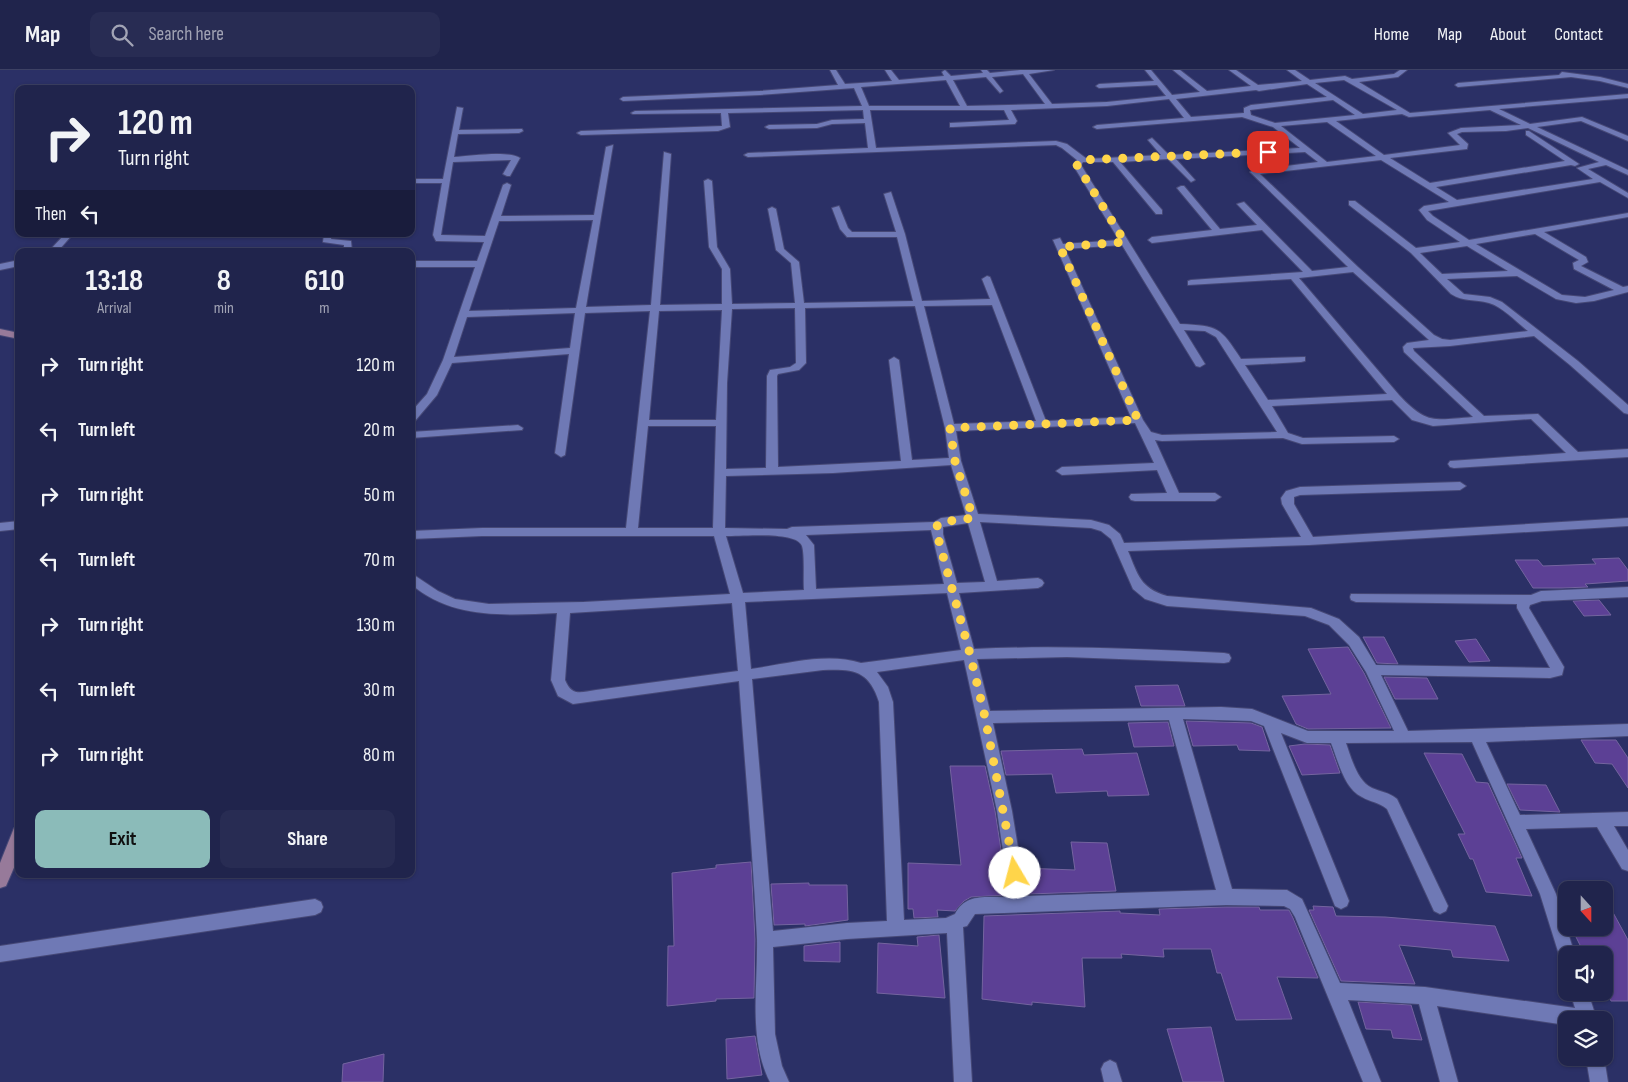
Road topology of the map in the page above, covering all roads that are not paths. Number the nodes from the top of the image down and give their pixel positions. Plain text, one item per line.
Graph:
1 (833, 70) edge
2 (888, 70) edge
3 (943, 70) edge
4 (1051, 70) edge
5 (1148, 70) edge
6 (1176, 70) edge
7 (1232, 70) edge
8 (1290, 70) edge
9 (1340, 70) edge
10 (1404, 70) edge
11 (1551, 70) edge
12 (1024, 71) edge
13 (986, 73) edge
14 (1568, 76) junction
15 (949, 78) junction
16 (1348, 80) junction
17 (897, 82) junction
18 (1310, 82) junction
19 (1159, 83) junction
20 (1458, 85) dead end
21 (857, 86) junction
22 (1099, 86) dead end
23 (1628, 86) edge
24 (843, 87) junction
25 (1258, 88) junction
26 (1000, 91) dead end
27 (1207, 94) junction
28 (1628, 96) edge
29 (1173, 98) junction
30 (1334, 98) junction
31 (623, 99) dead end
32 (1050, 106) junction
33 (1489, 107) junction
34 (459, 108) dead end
35 (866, 108) junction
36 (965, 108) junction
37 (1007, 108) junction
38 (724, 111) junction
39 (1402, 112) junction
40 (635, 113) dead end
41 (1248, 116) junction
42 (1362, 116) junction
43 (1189, 119) junction
44 (1328, 119) junction
45 (868, 121) junction
46 (953, 125) dead end
47 (1275, 125) junction
48 (1524, 126) junction
49 (769, 127) dead end
50 (1097, 127) dead end
51 (519, 130) dead end
52 (454, 132) junction
53 (581, 133) dead end
54 (1628, 139) edge
55 (1152, 140) dead end
56 (610, 146) dead end
57 (872, 149) junction
58 (1307, 150) junction
59 (667, 154) dead end
60 (748, 155) dead end
61 (1168, 157) junction
62 (1384, 158) junction
63 (449, 160) junction
64 (1081, 160) junction
65 (1115, 160) junction
66 (1572, 162) junction
67 (1607, 163) junction
68 (1325, 164) junction
69 (1581, 168) junction
70 (1628, 173) edge
71 (507, 174) dead end
72 (1191, 180) dead end
73 (1600, 180) junction
74 (445, 181) junction
75 (708, 181) dead end
76 (415, 182) edge
77 (506, 186) dead end
78 (1429, 186) junction
79 (1181, 188) dead end
80 (888, 194) dead end
81 (1628, 196) edge
82 (1352, 203) dead end
83 (1456, 203) junction
84 (1241, 204) dead end
85 (836, 208) dead end
86 (772, 209) dead end
87 (1159, 212) dead end
88 (1628, 215) edge
89 (597, 217) junction
90 (495, 218) junction
91 (1264, 227) junction
92 (1536, 231) junction
93 (1218, 232) junction
94 (901, 234) junction
95 (66, 237) edge
96 (327, 237) edge
97 (490, 239) junction
98 (1152, 240) dead end
99 (1125, 242) junction
100 (1468, 243) junction
101 (56, 248) edge
102 (348, 248) edge
103 (1414, 251) junction
104 (15, 264) edge
105 (415, 264) edge
106 (481, 264) junction
107 (0, 267) edge
108 (1354, 269) junction
109 (1517, 273) junction
110 (1310, 274) junction
111 (1293, 276) junction
112 (1441, 278) junction
113 (987, 279) dead end
114 (1191, 283) dead end
115 (1624, 290) edge
116 (996, 302) junction
117 (918, 304) junction
118 (800, 306) junction
119 (655, 308) junction
120 (727, 308) junction
121 (580, 312) junction
122 (464, 314) junction
123 (1178, 327) junction
124 (0, 332) edge
125 (1536, 333) junction
126 (15, 335) edge
127 (1440, 342) junction
128 (575, 351) junction
129 (1301, 359) dead end
130 (448, 360) junction
131 (894, 360) dead end
132 (1238, 362) junction
133 (1200, 364) dead end
134 (1395, 398) junction
135 (1265, 403) junction
136 (1628, 411) edge
137 (415, 415) edge
138 (1138, 420) junction
139 (1482, 420) junction
140 (643, 423) junction
141 (721, 423) junction
142 (1042, 423) junction
143 (518, 428) dead end
144 (950, 428) junction
145 (1146, 434) junction
146 (415, 435) edge
147 (1284, 435) junction
148 (1394, 438) dead end
149 (561, 453) dead end
150 (1628, 454) edge
151 (1575, 456) junction
152 (955, 461) junction
153 (908, 464) junction
154 (1454, 464) dead end
155 (1161, 466) junction
156 (772, 471) junction
157 (1062, 471) dead end
158 (719, 473) junction
159 (1460, 486) dead end
160 (1174, 496) junction
161 (1135, 497) dead end
162 (1215, 497) dead end
163 (973, 518) junction
164 (1628, 522) edge
165 (15, 525) edge
166 (937, 526) junction
167 (0, 527) edge
168 (632, 532) junction
169 (719, 532) junction
170 (784, 532) junction
171 (415, 535) edge
172 (1309, 541) junction
173 (1121, 547) junction
174 (415, 581) edge
175 (1038, 583) dead end
176 (992, 586) junction
177 (951, 588) junction
178 (1628, 592) edge
179 (810, 593) junction
180 (1356, 597) dead end
181 (738, 598) junction
182 (1530, 599) junction
183 (564, 608) junction
184 (970, 654) junction
185 (1224, 658) dead end
186 (863, 668) junction
187 (1372, 670) junction
188 (745, 676) junction
189 (1174, 713) junction
190 (985, 717) junction
191 (1269, 721) junction
192 (1628, 730) edge
193 (1476, 736) junction
194 (1404, 737) junction
195 (1337, 739) junction
196 (1600, 819) junction
197 (1628, 819) edge
198 (1516, 822) junction
199 (15, 846) edge
200 (1628, 864) edge
201 (0, 881) edge
202 (1226, 897) junction
203 (1341, 901) dead end
204 (1019, 904) junction
205 (1440, 906) dead end
206 (315, 907) dead end
207 (954, 924) junction
208 (896, 929) junction
209 (765, 940) junction
210 (1564, 946) edge
211 (0, 954) edge
212 (1336, 991) junction
213 (1425, 996) junction
214 (1558, 1015) edge
215 (1596, 1066) edge
216 (780, 1082) edge
217 (963, 1082) edge
218 (1372, 1082) edge
219 (1449, 1082) edge
220 (1599, 1082) edge

1 - 24 street
2 - 17 street
3 - 15 street
4 - 12 street
5 - 19 street
6 - 27 street
7 - 25 street
8 - 18 street
9 - 16 street
10 - 16 street
11 - 14 street
12 - 13 street
12 - 32 street
13 - 15 street
13 - 26 street
14 - 20 street
14 - 23 street
15 - 17 street
15 - 36 street
16 - 18 street
16 - 39 street
17 - 21 street
18 - 25 street
18 - 30 street
19 - 22 street
19 - 29 street
21 - 24 street
21 - 35 street
24 - 31 street
25 - 27 street
27 - 29 street
28 - 33 street
29 - 32 street
29 - 43 street
30 - 41 street
30 - 42 street
32 - 37 street
33 - 39 street
33 - 48 street
34 - 52 street
35 - 36 street
35 - 38 street
35 - 45 street
36 - 37 street
37 - 46 street
38 - 40 street
38 - 53 street
39 - 42 street
41 - 43 street
41 - 47 street
42 - 44 street
43 - 50 street
44 - 47 street
44 - 62 street
45 - 49 street
45 - 57 street
47 - 58 street
48 - 54 street
48 - 62 street
48 - 66 street
48 - 67 street
51 - 52 street
52 - 63 street
55 - 61 street
56 - 89 street
57 - 60 street
57 - 64 street
58 - 61 street
58 - 68 street
59 - 119 street
61 - 65 street
61 - 72 street
62 - 68 street
62 - 78 street
63 - 71 street
63 - 74 street
64 - 65 street
64 - 99 street
65 - 87 street
66 - 69 street
66 - 78 street
67 - 69 street
67 - 70 street
68 - 108 street
69 - 73 street
73 - 81 street
73 - 83 street
74 - 76 street
74 - 97 street
75 - 120 street
77 - 90 street
78 - 83 street
79 - 93 street
80 - 94 street
82 - 103 street
83 - 100 street
84 - 91 street
85 - 94 street
86 - 118 street
88 - 92 street
89 - 90 street
89 - 121 street
90 - 97 street
91 - 93 street
91 - 110 street
92 - 100 street
92 - 115 street
93 - 98 street
94 - 117 street
95 - 101 street
96 - 102 street
97 - 106 street
99 - 123 street
99 - 138 street
100 - 103 street
100 - 109 street
103 - 112 street
104 - 107 street
105 - 106 street
106 - 122 street
108 - 110 street
108 - 127 street
109 - 112 street
109 - 115 street
110 - 111 street
111 - 114 street
111 - 134 street
112 - 125 street
113 - 116 street
116 - 117 street
116 - 142 street
117 - 118 street
117 - 144 street
118 - 120 street
118 - 156 street
119 - 120 street
119 - 121 street
119 - 140 street
120 - 141 street
121 - 122 street
121 - 128 street
122 - 130 street
123 - 132 street
123 - 133 street
124 - 126 street
125 - 127 street
125 - 136 street
127 - 139 street
128 - 130 street
128 - 149 street
129 - 132 street
130 - 137 street
131 - 153 street
132 - 135 street
134 - 135 street
134 - 139 street
135 - 147 street
138 - 142 street
138 - 145 street
139 - 151 street
140 - 141 street
140 - 168 street
141 - 158 street
142 - 144 street
143 - 146 street
144 - 152 street
145 - 147 street
145 - 155 street
147 - 148 street
150 - 151 street
151 - 154 street
152 - 153 street
152 - 163 street
153 - 156 street
155 - 157 street
155 - 160 street
156 - 158 street
158 - 169 street
159 - 172 street
160 - 161 street
160 - 162 street
163 - 166 street
163 - 173 street
163 - 176 street
164 - 172 street
165 - 167 street
166 - 170 street
166 - 177 street
168 - 169 street
168 - 171 street
169 - 170 street
169 - 181 street
170 - 179 street
172 - 173 street
173 - 187 street
174 - 183 street
175 - 176 street
176 - 177 street
177 - 179 street
177 - 184 street
178 - 182 street
179 - 181 street
180 - 182 street
181 - 183 street
181 - 188 street
182 - 187 street
183 - 188 street
184 - 185 street
184 - 186 street
184 - 190 street
186 - 188 street
186 - 208 street
187 - 194 street
188 - 209 street
189 - 190 street
189 - 191 street
189 - 202 street
190 - 204 street
191 - 195 street
191 - 203 street
192 - 193 street
193 - 194 street
193 - 198 street
194 - 195 street
195 - 205 street
196 - 197 street
196 - 198 street
196 - 200 street
198 - 210 street
199 - 201 street
202 - 204 street
202 - 212 street
204 - 207 street
206 - 211 street
207 - 208 street
207 - 217 street
208 - 209 street
209 - 216 street
212 - 213 street
212 - 218 street
213 - 214 street
213 - 219 street
215 - 220 street

